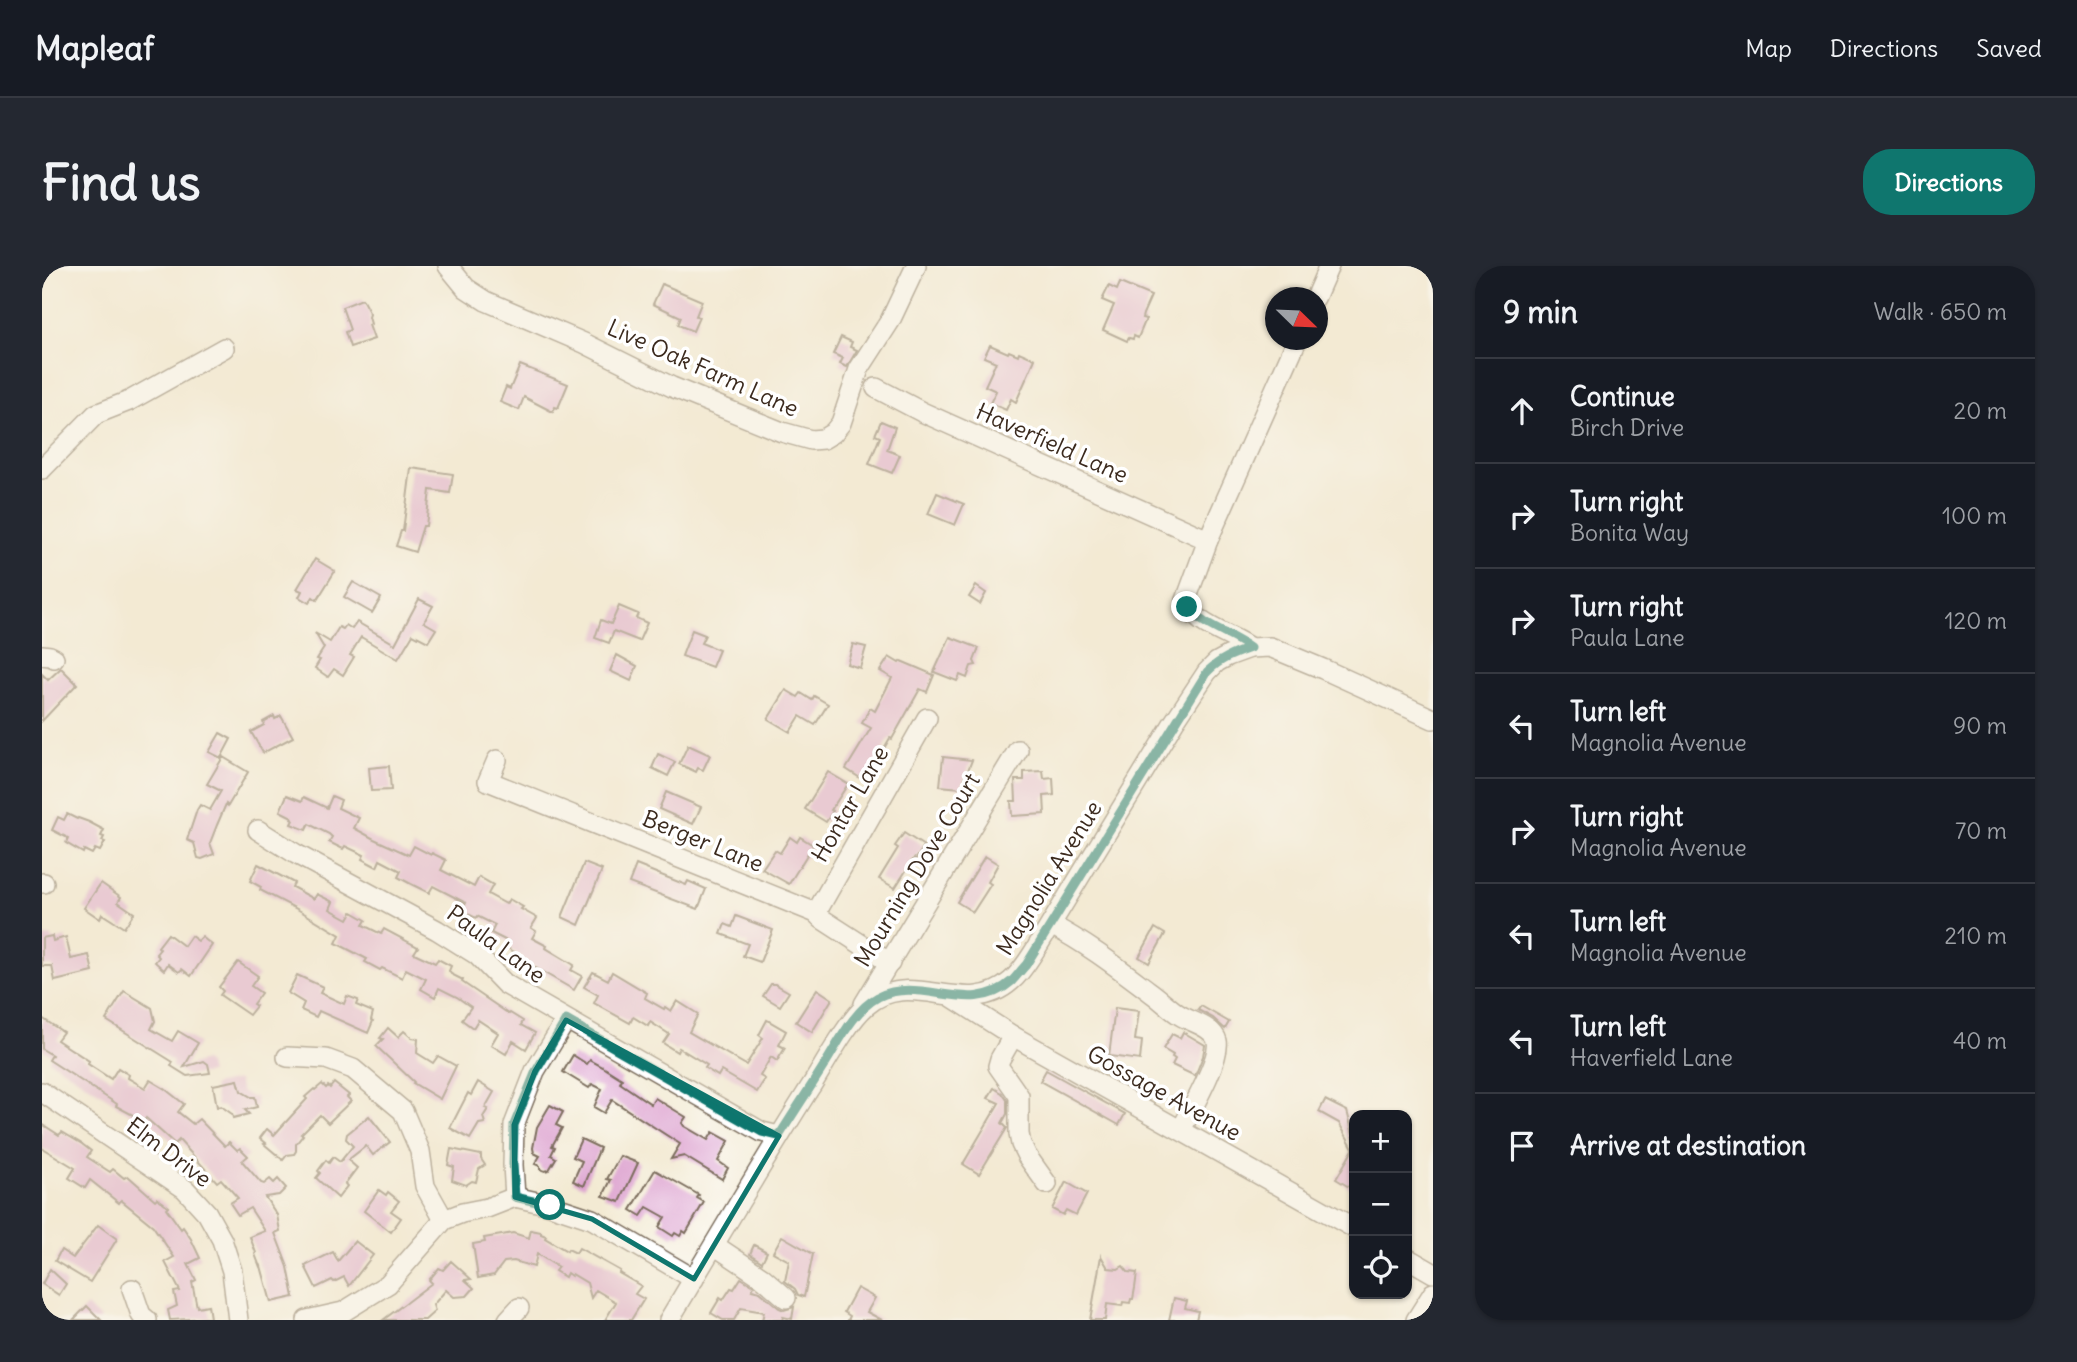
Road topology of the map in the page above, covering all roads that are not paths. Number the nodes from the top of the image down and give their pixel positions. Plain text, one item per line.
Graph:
1 (448, 266) edge
2 (916, 266) edge
3 (1323, 269) edge
4 (1318, 287) edge
5 (224, 348) dead end
6 (1293, 350) edge
7 (876, 388) dead end
8 (42, 468) edge
9 (1209, 540) junction
10 (1250, 648) junction
11 (927, 718) dead end
12 (1433, 719) edge
13 (1018, 750) dead end
14 (498, 760) dead end
15 (258, 830) dead end
16 (816, 913) junction
17 (1051, 925) junction
18 (890, 963) junction
19 (951, 997) junction
20 (858, 1014) junction
21 (566, 1020) junction
22 (1013, 1036) junction
23 (287, 1057) dead end
24 (42, 1092) edge
25 (1181, 1130) junction
26 (779, 1136) junction
27 (1046, 1184) dead end
28 (515, 1197) junction
29 (444, 1220) junction
30 (1349, 1225) edge
31 (714, 1245) junction
32 (1412, 1261) edge
33 (1433, 1273) edge
34 (694, 1279) junction
35 (132, 1289) dead end
36 (1433, 1293) edge
37 (786, 1298) dead end
38 (147, 1320) edge
39 (238, 1320) edge
40 (307, 1320) edge
41 (669, 1320) edge
42 (1416, 1320) edge

1 - 2 street, Live Oak Farm Lane
3 - 4 street
5 - 8 street
6 - 9 street
7 - 9 street, Haverfield Lane
9 - 10 street
10 - 12 street
10 - 17 street, Magnolia Avenue
11 - 16 street, Hontar Lane
13 - 18 street, Mourning Dove Court
14 - 16 street, Berger Lane
15 - 21 street, Paula Lane
16 - 18 street, Berger Lane
17 - 19 street, Magnolia Avenue
17 - 25 street
18 - 20 street, Mourning Dove Court
19 - 20 street, Magnolia Avenue
19 - 22 street, Gossage Avenue
20 - 26 street, Magnolia Avenue
21 - 26 street, Paula Lane
21 - 28 street
22 - 25 street, Gossage Avenue
22 - 27 street
23 - 29 street
24 - 39 street, Elm Drive
25 - 30 street, Gossage Avenue
26 - 31 street, Magnolia Avenue
28 - 29 street
28 - 34 street
29 - 40 street
31 - 34 street, Magnolia Avenue
31 - 37 street
32 - 33 street
34 - 41 street, Magnolia Avenue
35 - 38 street
36 - 42 street

